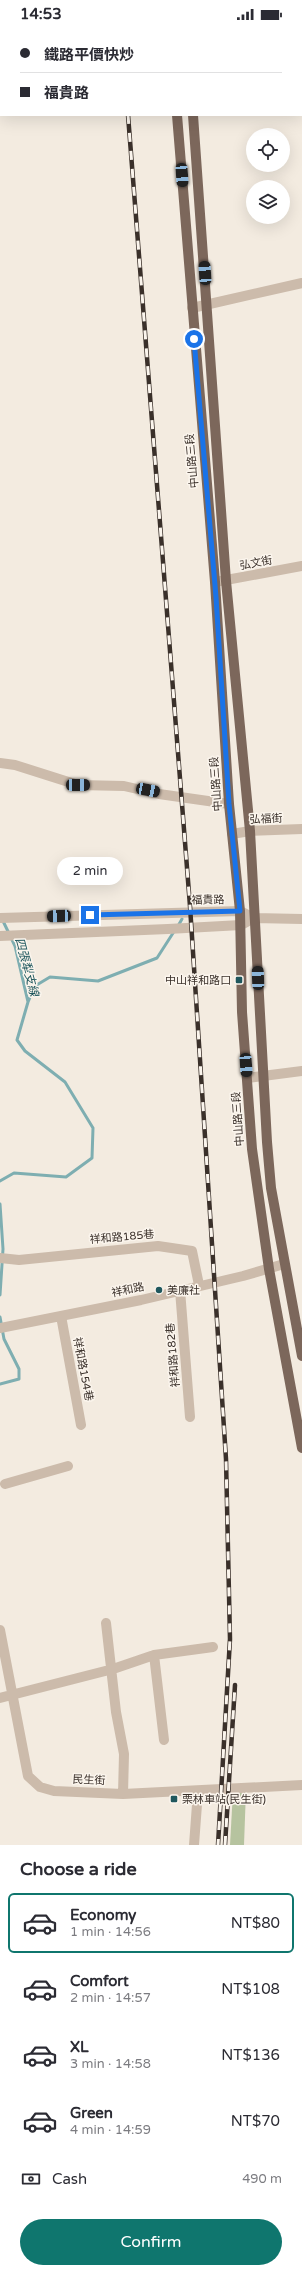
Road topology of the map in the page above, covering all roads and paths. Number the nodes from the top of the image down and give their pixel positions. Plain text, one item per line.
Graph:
1 (177, 116) edge
2 (193, 116) edge
3 (302, 283) edge
4 (207, 304) junction
5 (192, 308) junction
6 (302, 566) edge
7 (226, 581) junction
8 (215, 582) junction
9 (0, 763) edge
10 (229, 804) junction
11 (302, 829) edge
12 (250, 831) junction
13 (232, 834) junction
14 (240, 911) junction
15 (7, 918) edge
16 (254, 918) junction
17 (302, 919) edge
18 (241, 924) junction
19 (0, 936) edge
20 (302, 1071) edge
21 (264, 1077) junction
22 (247, 1078) junction
23 (2, 1258) edge
24 (284, 1264) junction
25 (268, 1268) junction
26 (199, 1285) junction
27 (180, 1290) junction
28 (61, 1316) junction
29 (0, 1328) edge
30 (302, 1356) edge
31 (190, 1417) dead end
32 (81, 1425) dead end
33 (302, 1448) edge
34 (68, 1466) dead end
35 (4, 1484) dead end
36 (106, 1623) dead end
37 (0, 1630) edge
38 (213, 1647) dead end
39 (154, 1655) junction
40 (112, 1668) junction
41 (12, 1694) junction
42 (0, 1698) edge
43 (164, 1740) dead end
44 (302, 1784) edge
45 (198, 1791) junction
46 (123, 1794) junction
47 (194, 1845) edge

1 - 5 main road, 中山路三段
2 - 4 main road
3 - 4 street
4 - 5 street
4 - 7 main road
5 - 8 main road, 中山路三段
6 - 7 street, 弘文街
7 - 8 street, 弘文街
7 - 12 main road
8 - 10 main road, 中山路三段
9 - 10 street
10 - 13 main road, 中山路三段
11 - 12 street, 弘福街
12 - 13 street, 弘福街
12 - 16 main road
13 - 14 main road, 中山路三段
14 - 15 street, 福貴路
14 - 16 street, 福貴路
14 - 18 main road, 中山路三段
16 - 17 street
16 - 18 street
16 - 21 main road
18 - 19 street
18 - 22 main road, 中山路三段
20 - 21 street
21 - 22 street
21 - 24 main road
22 - 25 main road, 中山路三段
23 - 26 street, 祥和路185巷
24 - 25 street, 祥和路
24 - 30 main road
25 - 26 street, 祥和路
25 - 33 main road, 中山路三段
26 - 27 street, 祥和路
27 - 28 street, 祥和路
27 - 31 street, 祥和路182巷
28 - 29 street, 祥和路
28 - 32 street, 祥和路154巷
34 - 35 street
36 - 40 street
37 - 41 street, 民生街
38 - 39 street
39 - 40 street
39 - 43 street
40 - 41 street
40 - 46 street
41 - 42 street
41 - 46 street, 民生街
44 - 45 street, 民生街
45 - 46 street, 民生街
45 - 47 street

